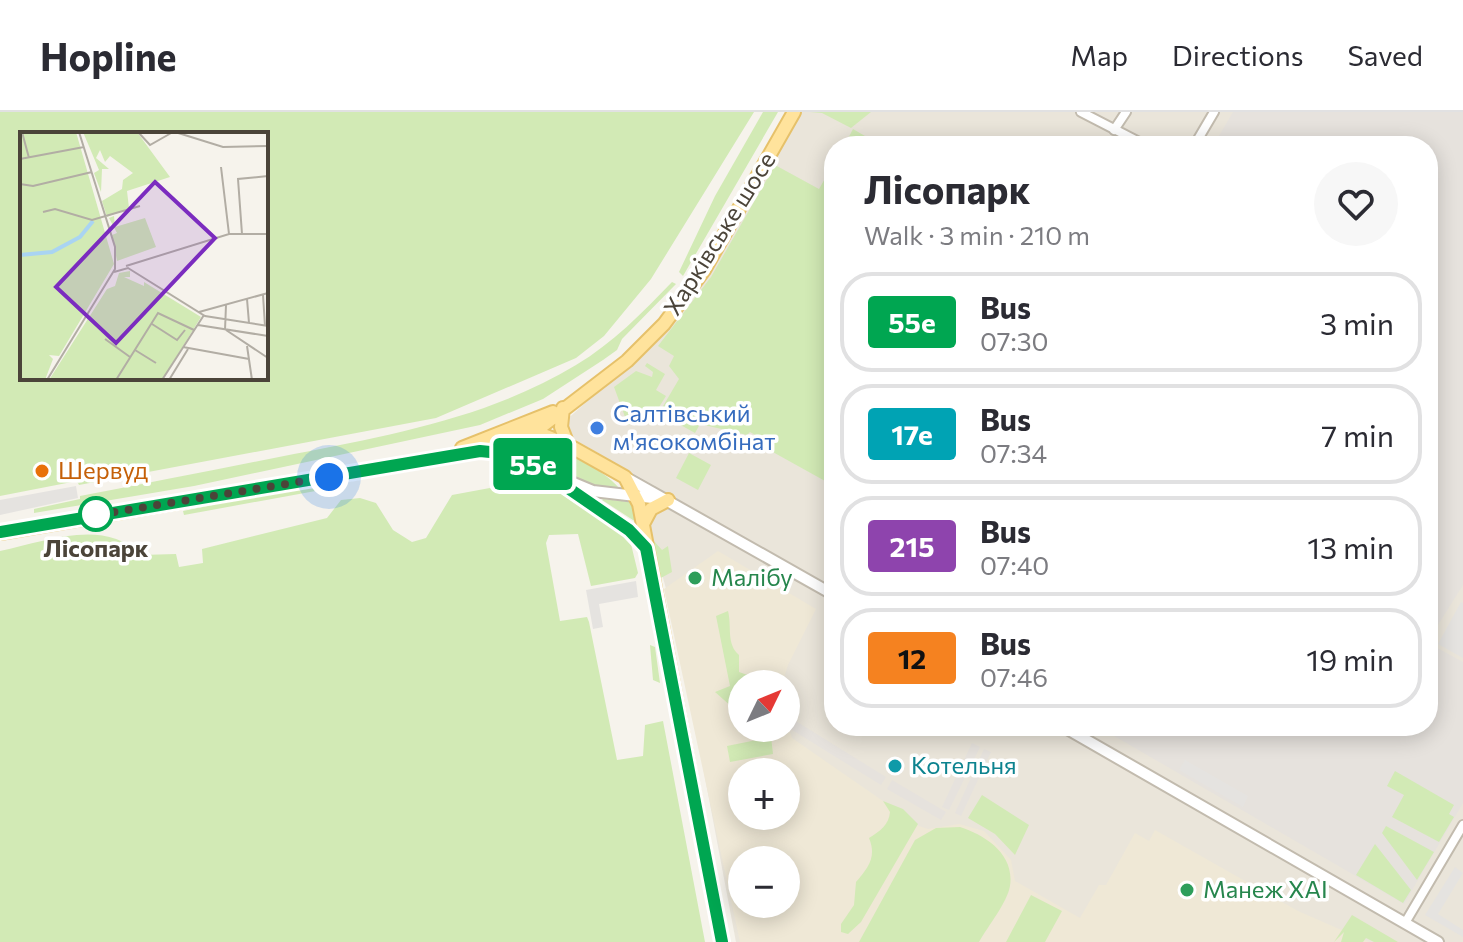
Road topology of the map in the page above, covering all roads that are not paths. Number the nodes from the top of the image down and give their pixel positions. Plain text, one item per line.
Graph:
1 (794, 112) edge
2 (1081, 112) edge
3 (1126, 112) edge
4 (1214, 112) edge
5 (1114, 130) junction
6 (1126, 136) edge
7 (1200, 136) edge
8 (558, 410) junction
9 (534, 431) junction
10 (500, 434) junction
11 (568, 445) junction
12 (480, 451) junction
13 (515, 453) junction
14 (425, 460) junction
15 (545, 465) junction
16 (625, 477) junction
17 (569, 481) junction
18 (635, 497) junction
19 (668, 500) junction
20 (643, 524) junction
21 (0, 533) edge
22 (646, 548) junction
23 (824, 589) edge
24 (1079, 736) edge
25 (1463, 825) edge
26 (1405, 923) junction
27 (722, 942) edge
28 (1438, 942) edge

1 - 8 main road, Харківське шосе
2 - 5 street
3 - 5 street
4 - 7 street
5 - 6 street
8 - 9 main road, Харківське шосе
8 - 10 main road, Харківське шосе
8 - 11 main road
9 - 10 main road
9 - 11 main road
9 - 12 main road, Харківське шосе
9 - 15 main road
10 - 14 main road, Харківське шосе
11 - 16 main road
12 - 13 main road
12 - 14 main road, Харківське шосе
13 - 15 main road
13 - 22 main road
14 - 21 main road, Харківське шосе
15 - 17 main road
16 - 18 main road
16 - 19 street
17 - 18 street
17 - 22 main road
18 - 19 street
18 - 20 main road
19 - 20 main road
19 - 23 street
20 - 22 main road
22 - 27 main road
24 - 26 street
25 - 26 street
26 - 28 street

